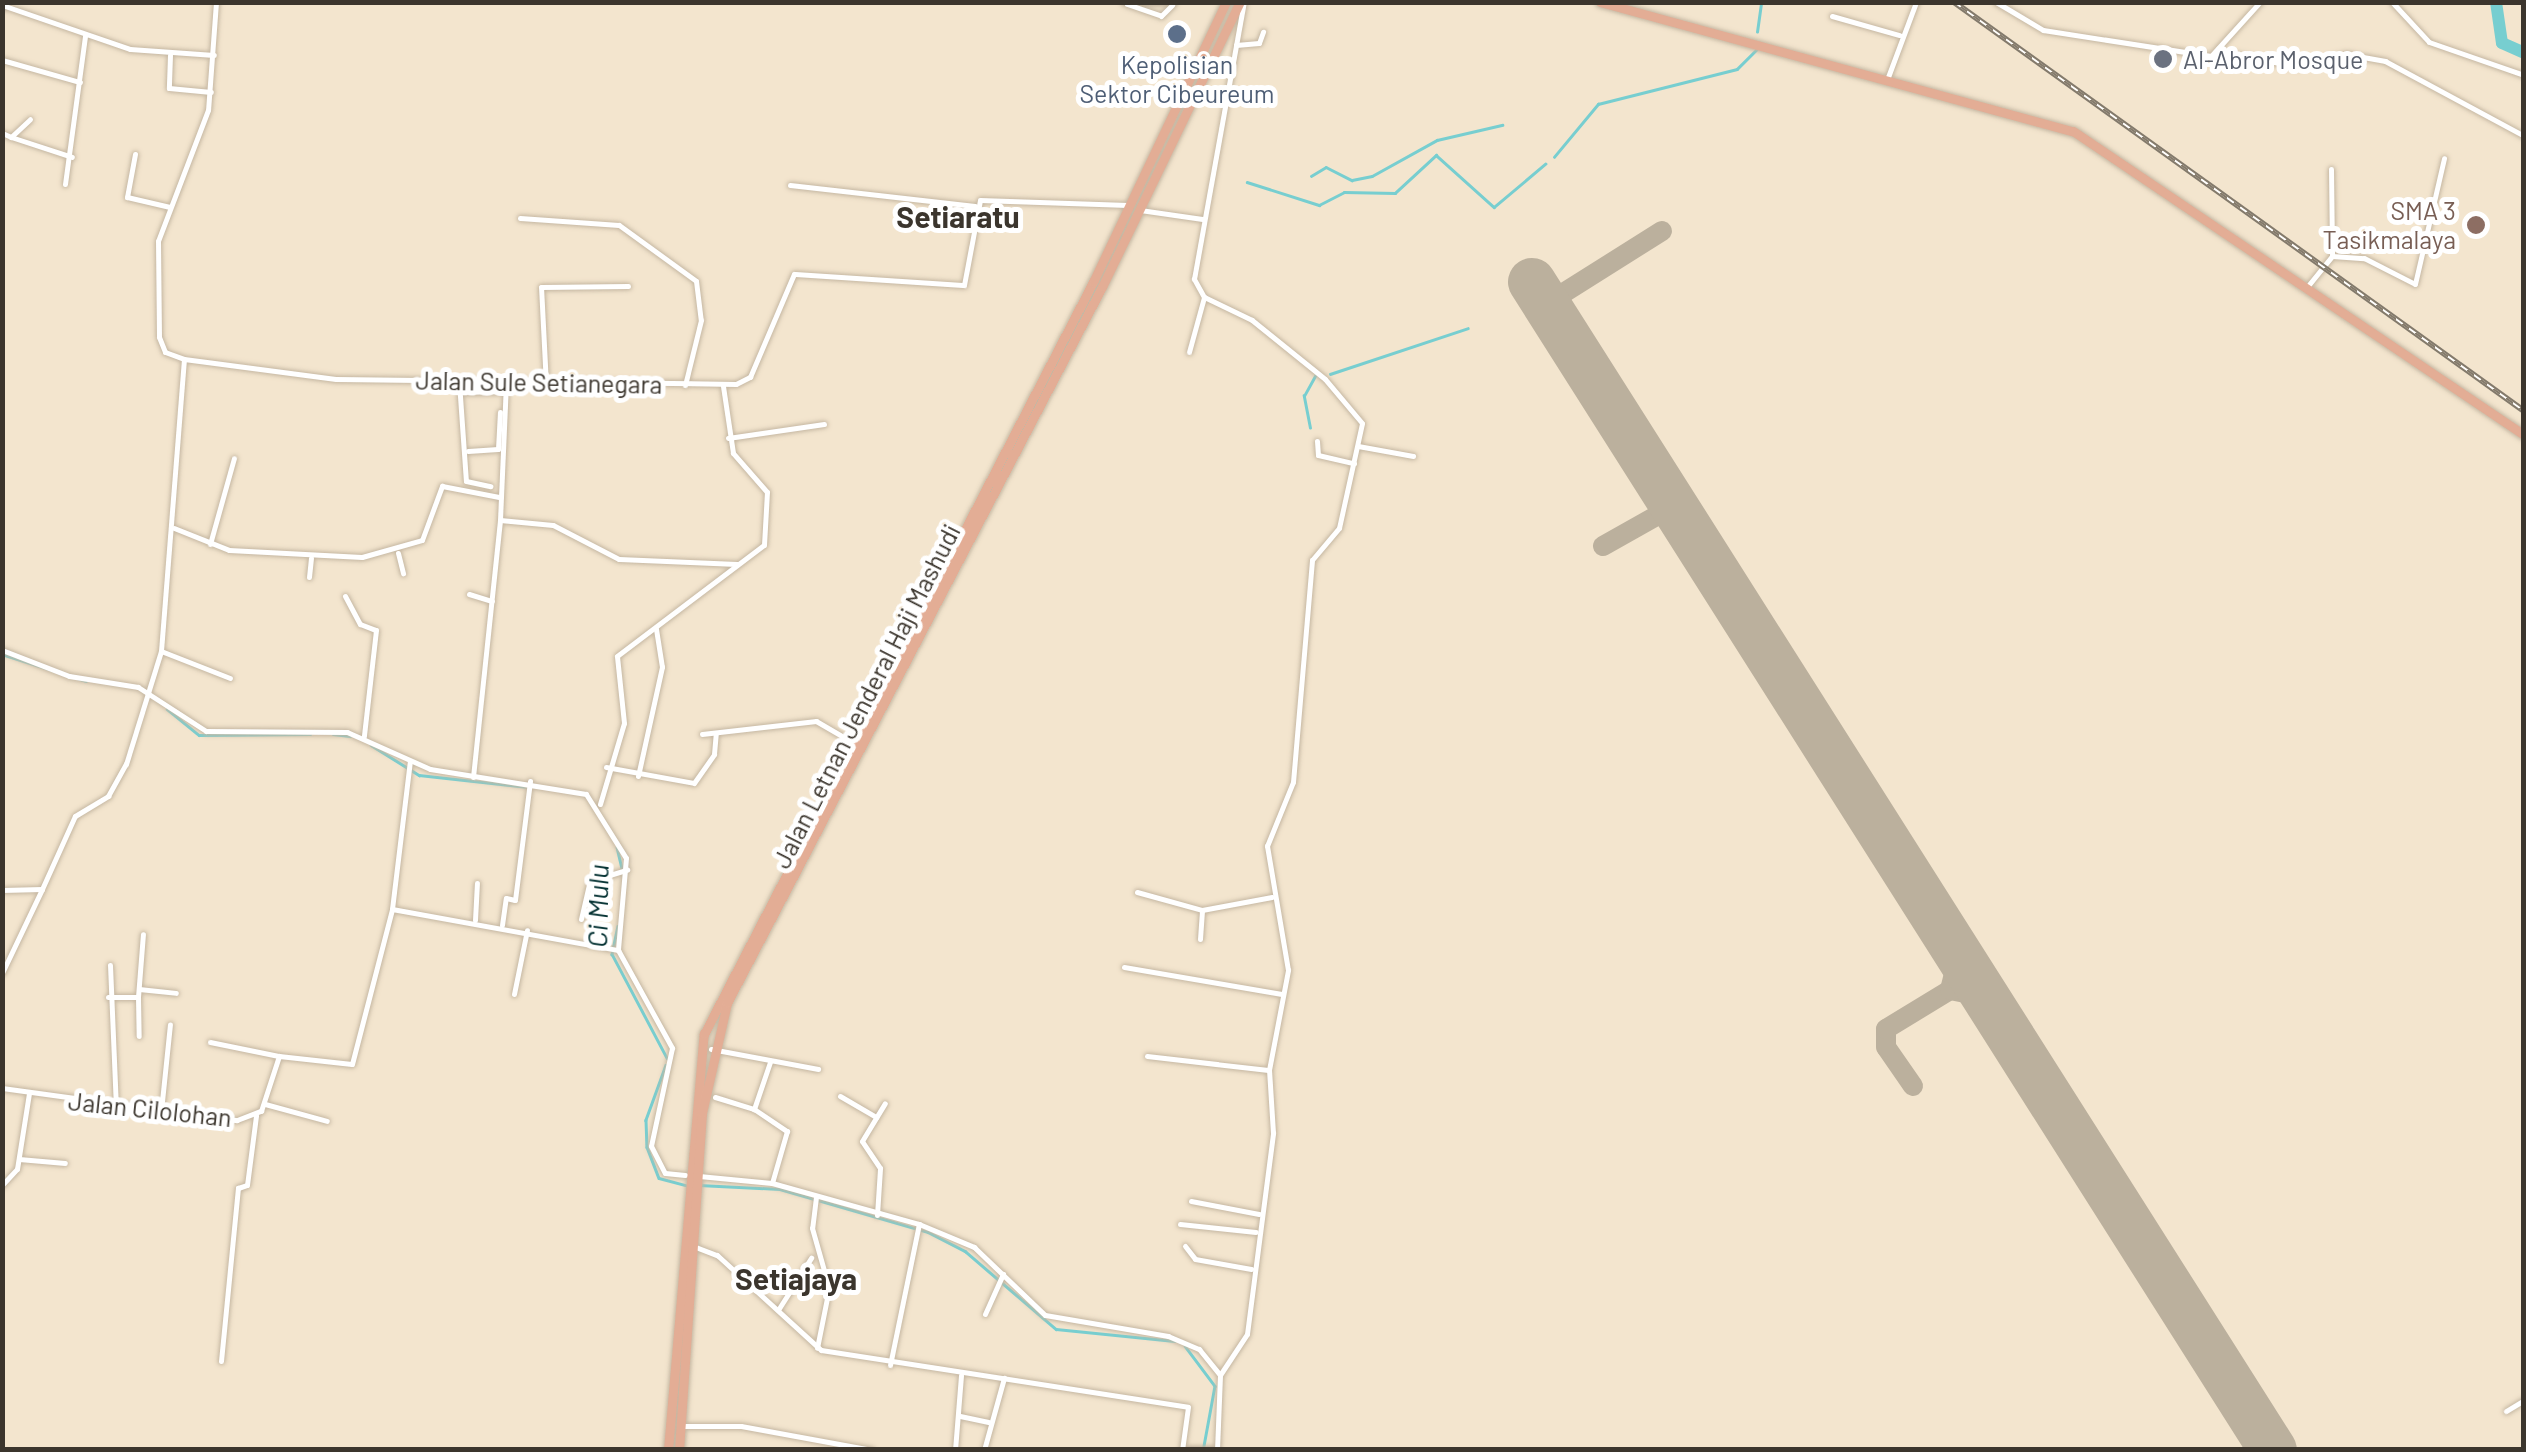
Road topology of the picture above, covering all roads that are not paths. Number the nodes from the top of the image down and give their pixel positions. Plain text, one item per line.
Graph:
1 (216, 2) edge
2 (1226, 2) edge
3 (1242, 2) edge
4 (1600, 2) edge
5 (1916, 2) edge
6 (1996, 2) edge
7 (2260, 2) edge
8 (2392, 2) edge
9 (1125, 3) edge
10 (1173, 4) edge
11 (4, 5) edge
12 (1832, 16) dead end
13 (1262, 32) dead end
14 (1899, 35) junction
15 (86, 36) junction
16 (1236, 45) junction
17 (2221, 52) junction
18 (170, 55) junction
19 (214, 55) junction
20 (2, 60) edge
21 (2524, 75) edge
22 (1888, 77) junction
23 (80, 82) junction
24 (211, 92) junction
25 (30, 119) dead end
26 (2, 133) edge
27 (1169, 134) junction
28 (11, 136) junction
29 (2524, 136) edge
30 (135, 154) dead end
31 (72, 157) junction
32 (2444, 158) dead end
33 (2331, 169) dead end
34 (65, 184) dead end
35 (790, 185) dead end
36 (975, 206) junction
37 (170, 207) junction
38 (1133, 207) junction
39 (520, 218) dead end
40 (1202, 219) junction
41 (2332, 256) junction
42 (1097, 285) junction
43 (628, 286) dead end
44 (2308, 287) junction
45 (1204, 297) junction
46 (1189, 352) dead end
47 (184, 359) junction
48 (458, 382) junction
49 (506, 383) junction
50 (546, 385) junction
51 (685, 385) junction
52 (722, 385) junction
53 (459, 392) junction
54 (504, 392) dead end
55 (500, 412) dead end
56 (824, 424) dead end
57 (2524, 436) edge
58 (728, 438) junction
59 (1317, 441) dead end
60 (1358, 446) junction
61 (468, 451) junction
62 (1412, 456) dead end
63 (234, 458) dead end
64 (1354, 462) junction
65 (490, 486) dead end
66 (499, 498) junction
67 (500, 520) junction
68 (174, 528) junction
69 (210, 544) junction
70 (398, 553) junction
71 (311, 558) junction
72 (740, 564) junction
73 (403, 573) dead end
74 (309, 577) dead end
75 (468, 594) dead end
76 (345, 596) dead end
77 (492, 601) junction
78 (656, 628) junction
79 (2, 650) edge
80 (161, 651) junction
81 (230, 678) dead end
82 (147, 694) junction
83 (702, 734) dead end
84 (716, 734) junction
85 (364, 736) junction
86 (854, 743) junction
87 (847, 763) junction
88 (408, 767) junction
89 (606, 767) junction
90 (638, 776) junction
91 (473, 777) junction
92 (530, 782) junction
93 (600, 804) junction
94 (627, 870) junction
95 (478, 884) dead end
96 (42, 889) junction
97 (2, 890) edge
98 (1137, 892) dead end
99 (1272, 897) junction
100 (392, 909) junction
101 (1202, 910) junction
102 (581, 918) dead end
103 (475, 921) junction
104 (502, 925) junction
105 (527, 930) junction
106 (142, 934) dead end
107 (1200, 940) dead end
108 (618, 950) junction
109 (110, 966) dead end
110 (1124, 967) dead end
111 (2, 973) edge
112 (138, 993) junction
113 (176, 993) dead end
114 (514, 994) dead end
115 (1282, 994) junction
116 (108, 997) junction
117 (170, 1024) dead end
118 (139, 1036) dead end
119 (210, 1042) dead end
120 (711, 1049) junction
121 (279, 1056) junction
122 (1147, 1056) dead end
123 (770, 1062) junction
124 (818, 1069) dead end
125 (1270, 1070) junction
126 (2, 1088) edge
127 (29, 1093) junction
128 (840, 1096) dead end
129 (715, 1097) dead end
130 (886, 1102) dead end
131 (265, 1104) junction
132 (116, 1107) junction
133 (754, 1109) junction
134 (161, 1111) junction
135 (256, 1116) junction
136 (876, 1118) junction
137 (327, 1121) dead end
138 (694, 1132) junction
139 (19, 1159) junction
140 (65, 1162) dead end
141 (691, 1176) junction
142 (772, 1183) junction
143 (2, 1185) edge
144 (814, 1200) junction
145 (1192, 1201) dead end
146 (1259, 1214) junction
147 (881, 1215) junction
148 (1180, 1224) dead end
149 (918, 1225) junction
150 (1256, 1232) junction
151 (692, 1246) junction
152 (1185, 1246) dead end
153 (810, 1258) dead end
154 (1251, 1269) junction
155 (999, 1279) junction
156 (778, 1310) junction
157 (985, 1314) dead end
158 (817, 1348) junction
159 (222, 1361) dead end
160 (890, 1365) junction
161 (961, 1374) junction
162 (1220, 1374) junction
163 (1004, 1378) junction
164 (2524, 1400) edge
165 (2506, 1411) dead end
166 (960, 1416) junction
167 (988, 1422) junction
168 (680, 1426) junction
169 (1182, 1449) edge
170 (1192, 1449) edge
171 (1217, 1449) edge
172 (668, 1450) edge
173 (679, 1450) edge
174 (872, 1450) edge
175 (956, 1450) edge
176 (984, 1450) edge
177 (1205, 1450) edge

1 - 19 street
2 - 27 main road, Jalan Letnan Jenderal Haji Mashudi
3 - 16 street
3 - 27 main road, Jalan Letnan Jenderal Haji Mashudi
4 - 22 main road
5 - 14 street
6 - 17 street
7 - 17 street
8 - 21 street
9 - 10 street
9 - 10 street
11 - 15 street
12 - 14 street
13 - 16 street
14 - 22 street
15 - 18 street
15 - 23 street
16 - 40 street
17 - 29 street
18 - 19 street
18 - 24 street
19 - 24 street
20 - 23 street
22 - 44 main road
23 - 31 street
24 - 37 street
25 - 28 street
26 - 28 street
27 - 38 main road, Jalan Letnan Jenderal Haji Mashudi
28 - 31 street
30 - 37 street
31 - 34 street
32 - 41 street
33 - 41 street
35 - 36 street
36 - 38 street
36 - 52 street
37 - 47 street
38 - 40 street
38 - 42 main road, Jalan Letnan Jenderal Haji Mashudi
39 - 51 street
40 - 45 street
41 - 44 street
42 - 86 main road, Jalan Letnan Jenderal Haji Mashudi
42 - 87 main road, Jalan Letnan Jenderal Haji Mashudi
43 - 50 street
44 - 57 main road
45 - 46 street
45 - 60 street
47 - 48 street, Jalan Sule Setianegara
47 - 68 street
48 - 49 street, Jalan Sule Setianegara
48 - 53 street
49 - 50 street, Jalan Sule Setianegara
49 - 66 street
50 - 51 street, Jalan Sule Setianegara
51 - 52 street, Jalan Sule Setianegara
52 - 58 street
53 - 54 street
53 - 61 street
55 - 61 street
56 - 58 street
58 - 72 street
59 - 64 street
60 - 62 street
60 - 64 street
61 - 65 street
63 - 69 street
64 - 99 street
66 - 67 street
66 - 70 street
67 - 72 street
67 - 77 street
68 - 69 street
68 - 80 street
69 - 71 street
70 - 71 street
70 - 73 street
71 - 74 street
72 - 78 street
75 - 77 street
76 - 85 street
77 - 91 street
78 - 89 street
78 - 90 street
79 - 82 street
80 - 81 street
80 - 82 street
82 - 85 street
82 - 96 street
83 - 84 street
84 - 86 street
84 - 90 street
85 - 88 street
86 - 87 main road, Jalan Letnan Jenderal Haji Mashudi
87 - 120 main road, Jalan Letnan Jenderal Haji Mashudi
87 - 138 main road, Jalan Letnan Jenderal Haji Mashudi
88 - 91 street
88 - 100 street
89 - 90 street
89 - 93 street
91 - 92 street
92 - 93 street
92 - 104 street
93 - 94 street
94 - 102 street
94 - 108 street
95 - 103 street
96 - 97 street
96 - 111 street
98 - 101 street
99 - 101 street
99 - 115 street
100 - 103 street
100 - 121 street
101 - 107 street
103 - 104 street
104 - 105 street
105 - 108 street
105 - 114 street
106 - 112 street
108 - 141 street
109 - 116 street
110 - 115 street
112 - 113 street
112 - 116 street
112 - 118 street
115 - 125 street
116 - 132 street
117 - 134 street
119 - 121 street
120 - 123 street
120 - 138 main road, Jalan Letnan Jenderal Haji Mashudi
121 - 131 street, Jalan Cilolohan
122 - 125 street
123 - 124 street
123 - 133 street
125 - 146 street
126 - 127 street, Jalan Cilolohan
127 - 132 street, Jalan Cilolohan
127 - 139 street
128 - 136 street
129 - 133 street
130 - 136 street
131 - 135 street, Jalan Cilolohan
131 - 137 street
132 - 134 street, Jalan Cilolohan
133 - 142 street
134 - 135 street, Jalan Cilolohan
135 - 159 street
136 - 147 street
138 - 141 main road, Jalan Letnan Jenderal Haji Mashudi
139 - 140 street
139 - 143 street
141 - 142 street
141 - 151 main road, Jalan Letnan Jenderal Haji Mashudi
141 - 172 main road, Jalan Letnan Jenderal Haji Mashudi
142 - 144 street
144 - 147 street
144 - 158 street
145 - 146 street
146 - 150 street
147 - 149 street
148 - 150 street
149 - 155 street
149 - 160 street
150 - 154 street
151 - 156 street
151 - 168 main road, Jalan Letnan Jenderal Haji Mashudi
152 - 154 street
153 - 156 street
154 - 162 street
155 - 157 street
155 - 162 street
156 - 158 street
158 - 160 street
160 - 161 street
161 - 163 street
161 - 166 street
162 - 171 street
163 - 167 street
163 - 169 street
164 - 165 street
166 - 167 street
166 - 175 street
167 - 176 street
168 - 173 main road, Jalan Letnan Jenderal Haji Mashudi
168 - 174 street
169 - 170 street
170 - 177 street
171 - 177 street

